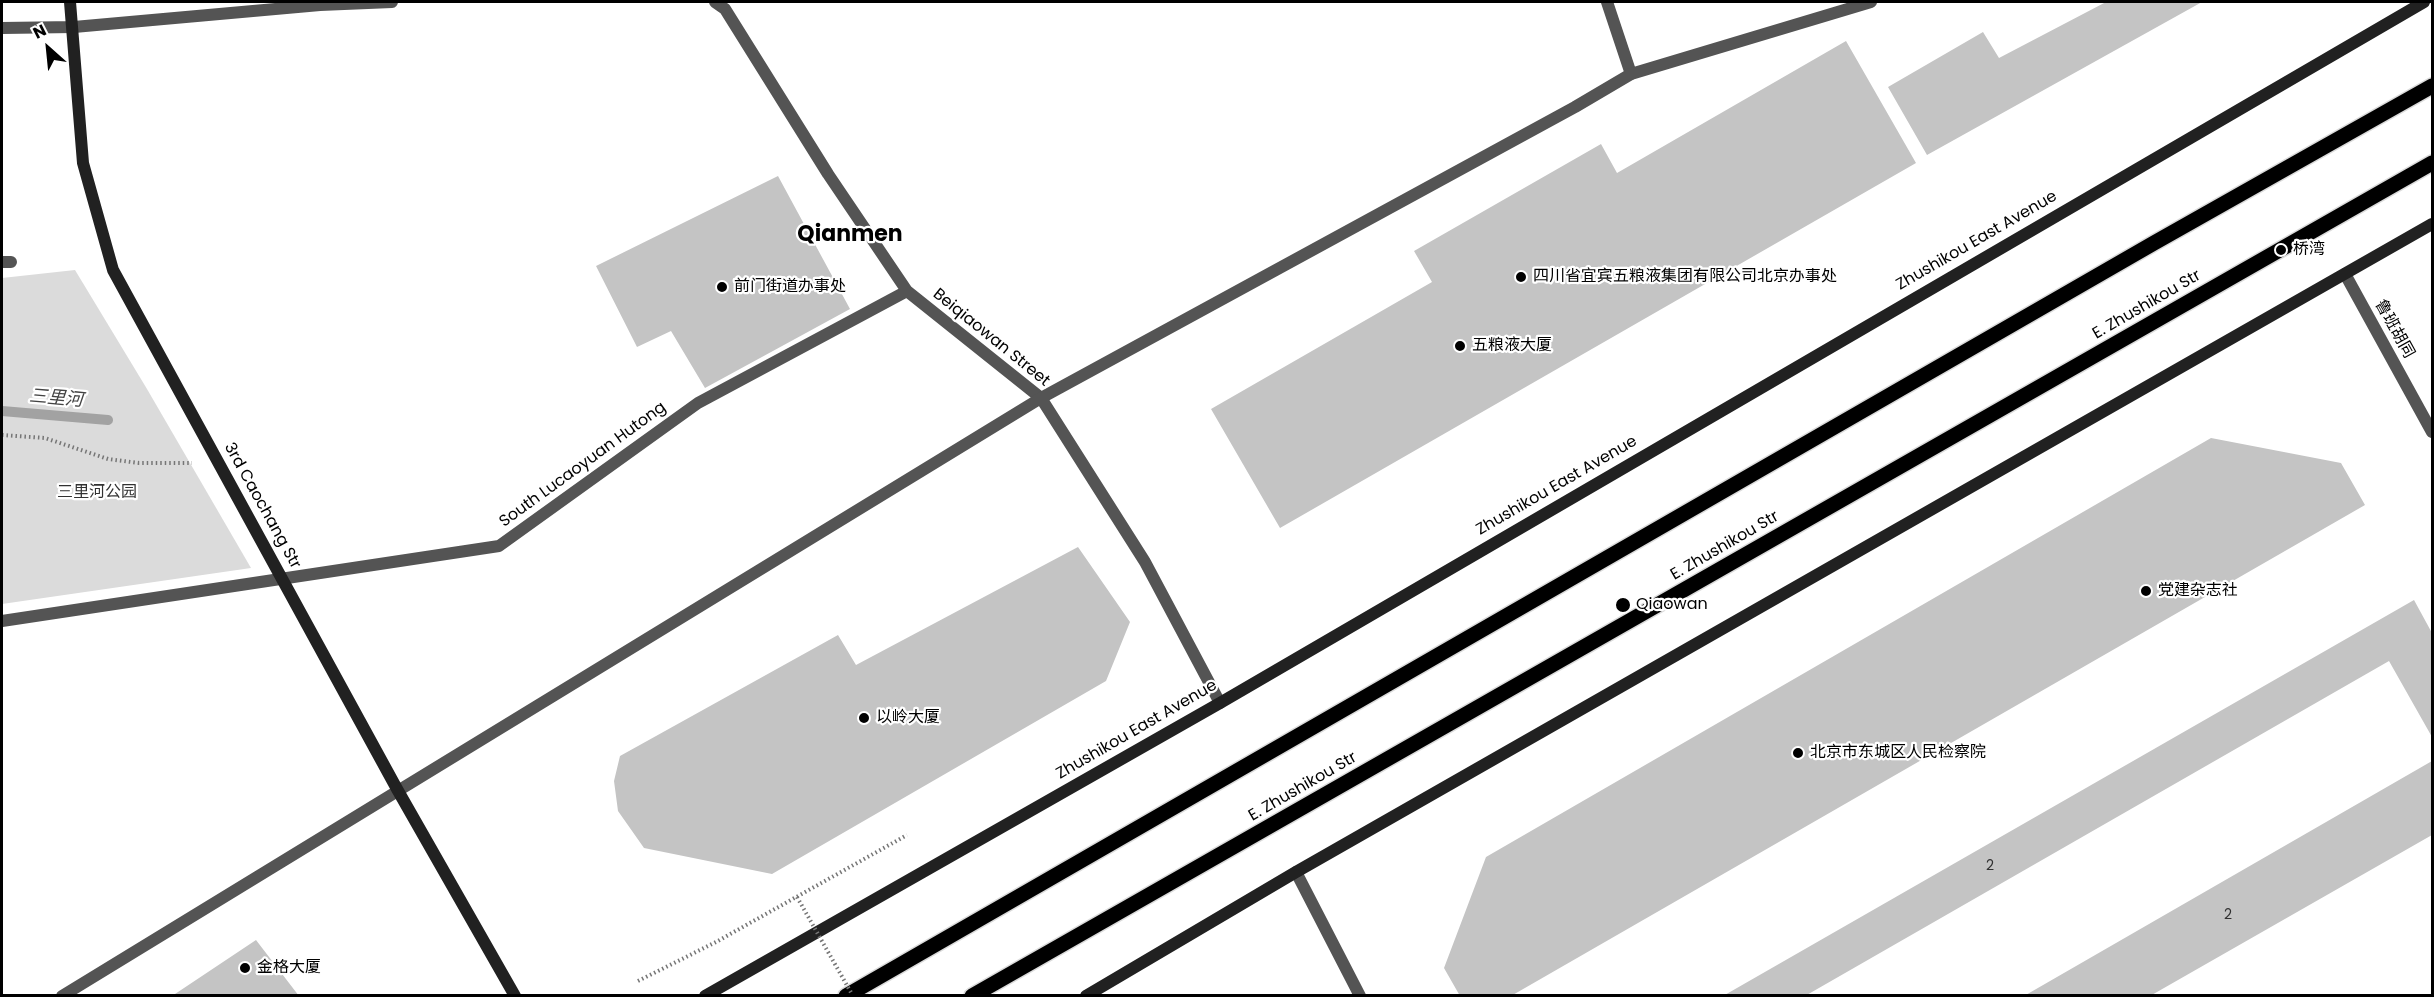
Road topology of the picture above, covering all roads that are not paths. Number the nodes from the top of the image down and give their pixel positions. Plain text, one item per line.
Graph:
1 (70, 2) edge
2 (392, 2) edge
3 (1607, 2) edge
4 (1871, 2) edge
5 (2424, 2) edge
6 (320, 3) edge
7 (723, 3) edge
8 (74, 27) junction
9 (2, 28) edge
10 (1631, 74) junction
11 (2433, 86) edge
12 (2433, 163) edge
13 (2433, 224) edge
14 (2345, 274) junction
15 (908, 291) junction
16 (1041, 398) junction
17 (2433, 432) edge
18 (283, 578) junction
19 (2, 621) edge
20 (1220, 703) junction
21 (397, 789) junction
22 (1296, 872) junction
23 (62, 996) edge
24 (515, 996) edge
25 (705, 996) edge
26 (846, 996) edge
27 (972, 996) edge
28 (1086, 996) edge
29 (1360, 996) edge

1 - 8 street, 3rd Caochang Str
2 - 6 street
3 - 10 street
4 - 10 street
5 - 20 street, Zhushikou East Avenue
6 - 8 street
7 - 15 street, Beiqiaowan Street
8 - 9 street
8 - 18 street, 3rd Caochang Str
10 - 16 street
11 - 26 main road
12 - 27 main road, E. Zhushikou Str
13 - 14 street
14 - 17 street, 鲁班胡同
14 - 22 street
15 - 16 street, Beiqiaowan Street
15 - 18 street, South Lucaoyuan Hutong
16 - 20 street, Beiqiaowan Street
16 - 21 street
18 - 19 street, South Lucaoyuan Hutong
18 - 21 street, 3rd Caochang Str
20 - 25 street, Zhushikou East Avenue
21 - 23 street
21 - 24 street, 3rd Caochang Str
22 - 28 street
22 - 29 street

